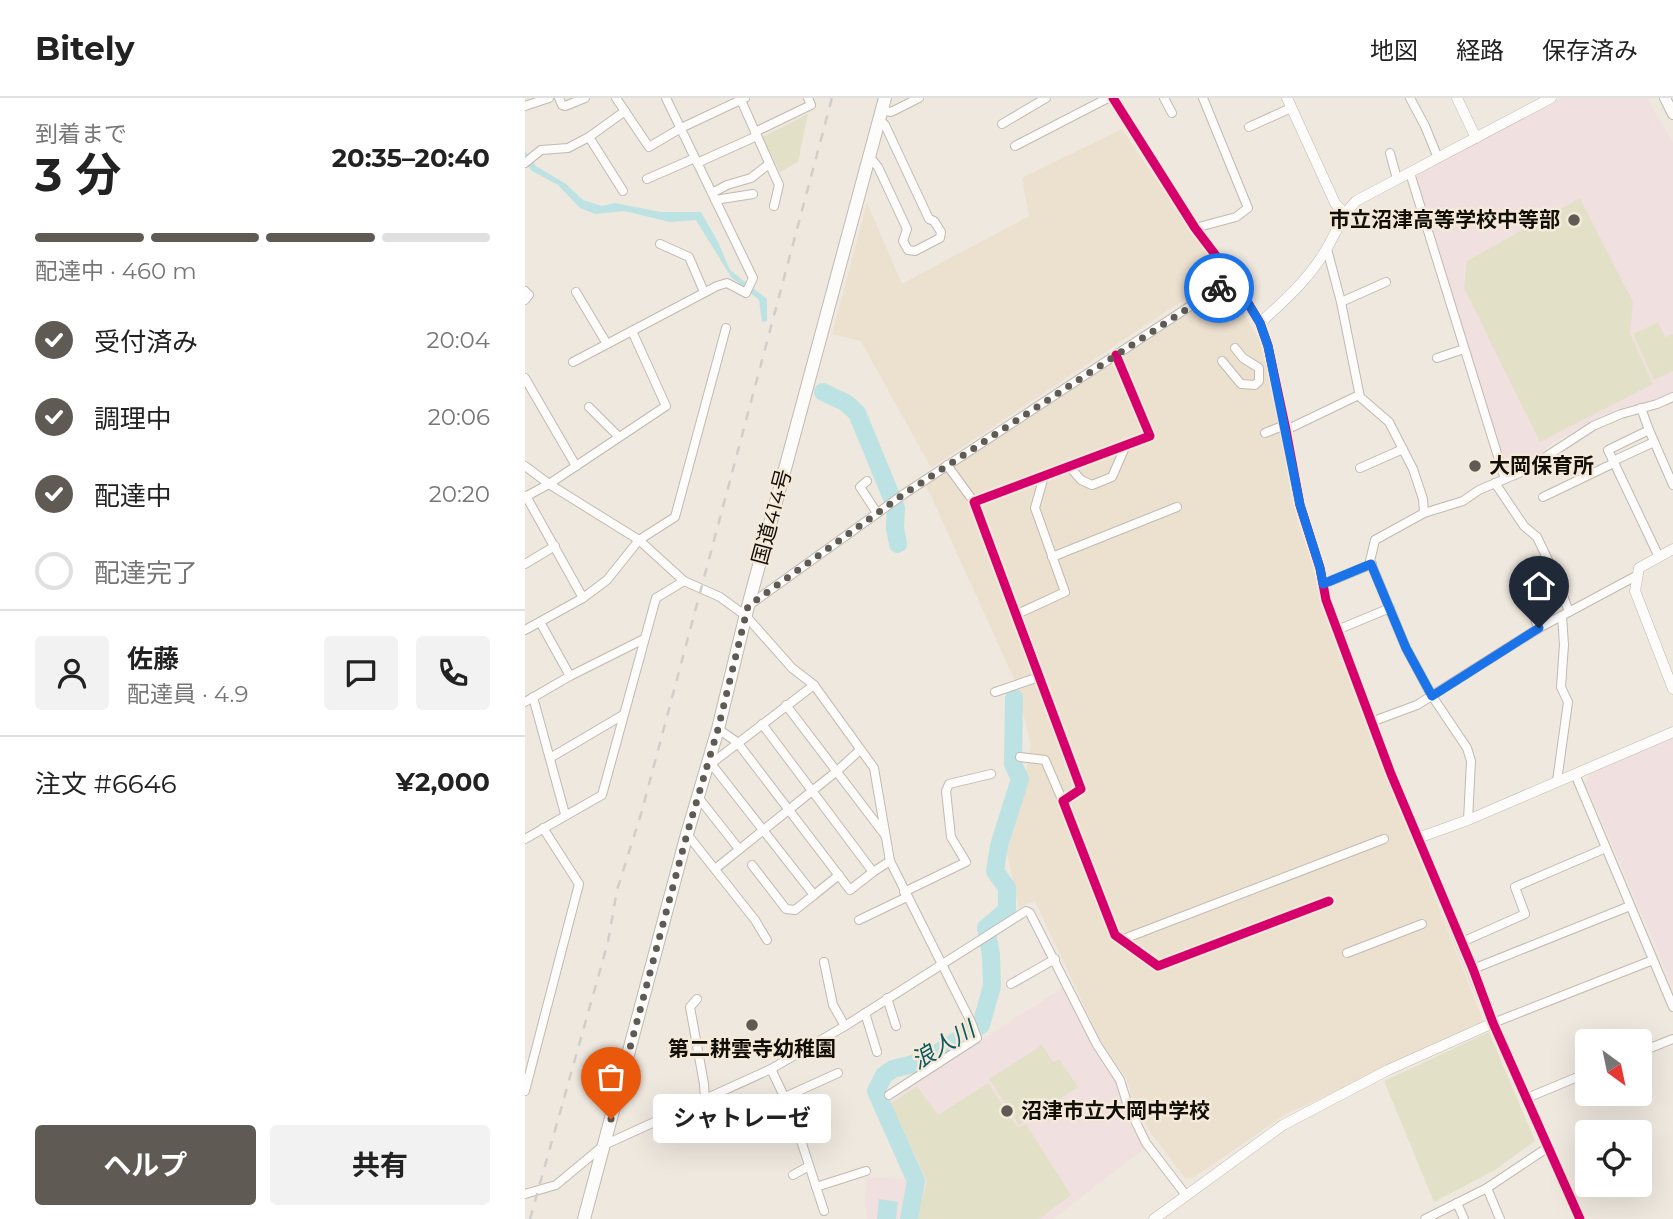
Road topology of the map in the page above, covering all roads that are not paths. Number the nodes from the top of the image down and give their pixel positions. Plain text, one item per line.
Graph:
1 (549, 98) edge
2 (559, 98) edge
3 (585, 98) edge
4 (616, 98) edge
5 (666, 98) edge
6 (808, 98) edge
7 (919, 98) edge
8 (1046, 98) edge
9 (1111, 98) edge
10 (1164, 98) edge
11 (1410, 98) edge
12 (1457, 98) edge
13 (1551, 98) edge
14 (1665, 98) edge
15 (742, 99) edge
16 (1204, 99) edge
17 (1289, 103) edge
18 (525, 106) edge
19 (882, 109) edge
20 (625, 111) junction
21 (1172, 113) dead end
22 (1673, 114) edge
23 (1002, 124) dead end
24 (1249, 127) dead end
25 (681, 128) junction
26 (756, 134) junction
27 (589, 137) junction
28 (1476, 138) junction
29 (1014, 146) dead end
30 (1390, 153) dead end
31 (869, 156) junction
32 (1438, 158) junction
33 (696, 160) junction
34 (525, 163) edge
35 (769, 164) junction
36 (1410, 173) junction
37 (647, 179) dead end
38 (1397, 179) junction
39 (623, 191) dead end
40 (753, 194) dead end
41 (713, 196) junction
42 (774, 206) dead end
43 (1344, 213) junction
44 (1195, 228) junction
45 (660, 244) dead end
46 (1327, 249) junction
47 (1233, 278) junction
48 (1386, 282) dead end
49 (525, 291) edge
50 (576, 292) dead end
51 (704, 292) junction
52 (525, 300) edge
53 (1341, 302) junction
54 (1260, 323) junction
55 (726, 328) dead end
56 (632, 331) junction
57 (607, 344) junction
58 (1235, 348) dead end
59 (1464, 349) junction
60 (1116, 355) junction
61 (1437, 358) dead end
62 (1222, 361) dead end
63 (573, 362) dead end
64 (525, 378) edge
65 (1359, 395) junction
66 (1673, 397) edge
67 (589, 407) dead end
68 (1641, 408) junction
69 (1286, 428) junction
70 (1649, 430) junction
71 (1265, 433) dead end
72 (619, 437) junction
73 (1654, 442) junction
74 (1126, 445) junction
75 (1403, 449) junction
76 (1613, 462) junction
77 (947, 465) junction
78 (525, 466) edge
79 (576, 466) junction
80 (1069, 466) junction
81 (1360, 468) dead end
82 (1044, 476) junction
83 (1505, 479) junction
84 (867, 481) dead end
85 (1495, 483) junction
86 (549, 484) junction
87 (1673, 485) edge
88 (526, 497) edge
89 (1543, 497) dead end
90 (974, 502) junction
91 (1177, 507) dead end
92 (877, 513) junction
93 (1424, 513) junction
94 (639, 540) junction
95 (555, 546) junction
96 (1673, 550) edge
97 (1659, 556) junction
98 (1052, 557) junction
99 (525, 564) edge
100 (1371, 564) junction
101 (1636, 576) junction
102 (1521, 580) dead end
103 (684, 581) junction
104 (1323, 584) junction
105 (583, 598) junction
106 (1390, 608) junction
107 (747, 611) junction
108 (1566, 614) junction
109 (1015, 615) junction
110 (540, 622) junction
111 (1538, 629) junction
112 (525, 630) edge
113 (1337, 630) junction
114 (644, 639) junction
115 (569, 676) junction
116 (1039, 677) junction
117 (814, 685) junction
118 (1673, 689) edge
119 (995, 692) dead end
120 (1432, 696) junction
121 (529, 699) edge
122 (786, 705) junction
123 (623, 715) junction
124 (1371, 722) junction
125 (762, 724) junction
126 (718, 729) junction
127 (1673, 732) edge
128 (737, 742) junction
129 (860, 750) junction
130 (1020, 757) dead end
131 (550, 758) junction
132 (710, 762) junction
133 (837, 771) junction
134 (1575, 774) junction
135 (991, 775) dead end
136 (1557, 781) junction
137 (812, 790) junction
138 (698, 797) junction
139 (1064, 804) junction
140 (789, 809) junction
141 (565, 814) junction
142 (1468, 820) junction
143 (543, 828) junction
144 (764, 830) junction
145 (687, 834) junction
146 (887, 837) junction
147 (1418, 838) junction
148 (525, 839) edge
149 (1384, 839) dead end
150 (1606, 848) junction
151 (740, 849) junction
152 (890, 861) junction
153 (752, 865) dead end
154 (715, 869) junction
155 (873, 872) junction
156 (839, 875) junction
157 (814, 895) junction
158 (906, 895) junction
159 (1329, 901) dead end
160 (1630, 906) junction
161 (859, 920) dead end
162 (1422, 924) dead end
163 (767, 940) dead end
164 (1121, 940) junction
165 (1462, 942) junction
166 (1347, 953) dead end
167 (1055, 959) junction
168 (1653, 960) junction
169 (824, 962) dead end
170 (943, 964) junction
171 (1473, 969) junction
172 (1010, 984) dead end
173 (887, 998) junction
174 (697, 999) dead end
175 (1673, 1007) edge
176 (865, 1013) junction
177 (1493, 1023) junction
178 (845, 1026) junction
179 (896, 1026) dead end
180 (1673, 1039) edge
181 (1652, 1047) edge
182 (877, 1052) dead end
183 (771, 1069) junction
184 (838, 1073) dead end
185 (1575, 1078) edge
186 (525, 1091) edge
187 (889, 1095) dead end
188 (785, 1097) junction
189 (1527, 1098) junction
190 (705, 1100) junction
191 (791, 1109) junction
192 (770, 1123) dead end
193 (604, 1145) junction
194 (1547, 1148) junction
195 (809, 1166) junction
196 (866, 1171) dead end
197 (793, 1175) dead end
198 (816, 1187) junction
199 (1487, 1188) junction
200 (525, 1194) edge
201 (1185, 1194) junction
202 (1457, 1203) junction
203 (824, 1211) dead end
204 (584, 1219) edge
205 (1154, 1219) edge
206 (1425, 1219) edge
207 (1464, 1219) edge
208 (1500, 1219) edge
209 (1580, 1219) edge

1 - 18 street
2 - 3 street
4 - 20 street
5 - 25 street
6 - 26 street
7 - 19 street
8 - 23 street
9 - 29 street
9 - 44 street
10 - 21 street
11 - 32 street
12 - 28 street
13 - 28 street
14 - 22 main road
15 - 25 street
15 - 26 street
16 - 44 street
17 - 24 street
17 - 43 street
19 - 31 highway, 国道414号
19 - 31 street
20 - 25 street
20 - 27 street
25 - 33 street
26 - 33 street
26 - 35 street
27 - 34 street
27 - 39 street
28 - 32 street
30 - 38 street
31 - 107 highway, 国道414号
32 - 36 street
33 - 37 street
33 - 41 street
35 - 41 street
35 - 42 street
36 - 38 street
36 - 59 street
38 - 43 street
40 - 41 street
41 - 51 street
43 - 46 street
44 - 47 street
45 - 51 street
46 - 53 street
46 - 54 street
47 - 54 street
47 - 60 street
48 - 53 street
49 - 52 street
50 - 57 street
51 - 56 street
53 - 65 street
54 - 69 street
55 - 94 street
56 - 57 street
56 - 72 street
57 - 63 street
58 - 62 street
59 - 61 street
59 - 83 street
60 - 74 street
60 - 77 street
64 - 79 street
65 - 69 street
65 - 75 street
66 - 68 street
67 - 72 street
68 - 70 street
68 - 83 street
69 - 71 street
69 - 104 street
70 - 73 street
70 - 76 street
72 - 79 street
73 - 76 street
73 - 87 street
74 - 80 street
74 - 80 street
75 - 81 street
75 - 93 street
76 - 89 street
76 - 97 street
77 - 90 street
77 - 92 street
78 - 86 street
79 - 86 street
80 - 82 street
82 - 90 street
82 - 98 street
83 - 85 street
84 - 92 street
85 - 93 street
85 - 108 street
86 - 88 street
86 - 94 street
88 - 95 street
90 - 109 street
91 - 98 street
92 - 107 street
93 - 100 street
94 - 103 street
94 - 105 street
95 - 99 street
95 - 105 street
96 - 97 street
97 - 101 street
98 - 109 street
100 - 104 street
100 - 106 street
101 - 108 street
101 - 118 street
102 - 111 street
103 - 107 street
103 - 114 street
104 - 113 street
105 - 110 street
106 - 113 street
106 - 120 street
107 - 117 street
107 - 126 highway, 国道414号
108 - 111 street
108 - 136 street
109 - 116 street
110 - 112 street
110 - 115 street
111 - 120 street
113 - 124 street
114 - 115 street
114 - 123 street
115 - 121 street
116 - 119 street
116 - 139 street
117 - 122 street
117 - 129 street
120 - 124 street
120 - 142 street
121 - 131 street
122 - 125 street
122 - 133 street
123 - 131 street
123 - 141 street
124 - 147 street
125 - 128 street
125 - 137 street
126 - 128 street
126 - 132 highway, 国道414号
127 - 134 street
128 - 132 street
128 - 140 street
129 - 133 street
129 - 146 street
130 - 139 street
131 - 141 street
132 - 138 highway, 国道414号
132 - 144 street
133 - 137 street
133 - 146 street
134 - 136 street
134 - 150 street
135 - 158 street
136 - 142 street
137 - 140 street
137 - 155 street
138 - 145 highway, 国道414号
138 - 151 street
139 - 164 street
140 - 144 street
140 - 156 street
141 - 143 street
142 - 147 street
143 - 148 street
143 - 186 street
144 - 151 street
144 - 157 street
145 - 154 street
145 - 193 highway, 国道414号
146 - 152 street
147 - 165 street
149 - 164 street
150 - 160 street
150 - 165 street
151 - 154 street
152 - 155 street
152 - 158 street
153 - 157 street
154 - 163 street
155 - 156 street
156 - 157 street
158 - 161 street
158 - 170 street
159 - 164 street
160 - 168 street
160 - 171 street
162 - 166 street
165 - 171 street
167 - 170 street
167 - 172 street
167 - 201 street
168 - 175 street
168 - 177 street
169 - 178 street
170 - 173 street
170 - 187 street
171 - 177 street
173 - 176 street
173 - 179 street
174 - 190 street
176 - 178 street
176 - 182 street
177 - 189 street
177 - 201 street
178 - 183 street
180 - 181 street
183 - 188 street
183 - 190 street
184 - 188 street
185 - 189 street
188 - 191 street
189 - 194 street
190 - 193 street
191 - 192 street
191 - 195 street
193 - 200 street
193 - 204 highway, 国道414号
194 - 199 street
194 - 209 street
195 - 197 street
195 - 198 street
196 - 198 street
198 - 203 street
199 - 202 street
199 - 208 street
201 - 205 street
202 - 206 street
202 - 207 street

